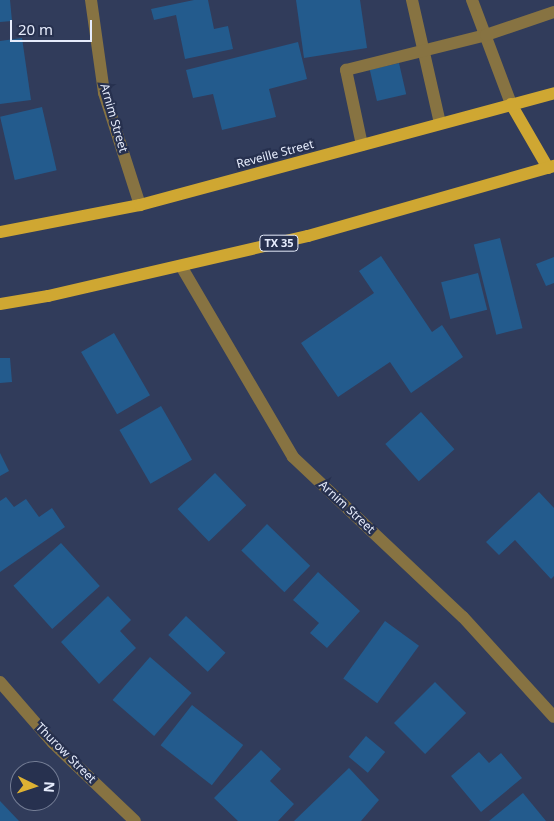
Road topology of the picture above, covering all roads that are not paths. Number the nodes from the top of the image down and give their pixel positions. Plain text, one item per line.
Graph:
1 (91, 0) edge
2 (412, 0) edge
3 (472, 0) edge
4 (554, 12) edge
5 (486, 35) junction
6 (424, 50) junction
7 (554, 92) edge
8 (511, 104) junction
9 (440, 123) junction
10 (362, 145) junction
11 (552, 170) edge
12 (140, 205) junction
13 (0, 232) edge
14 (181, 266) junction
15 (0, 304) edge
16 (0, 682) edge
17 (554, 717) edge
18 (135, 821) edge

1 - 12 street, Arnim Street
2 - 6 street
3 - 5 street
4 - 5 street
5 - 6 street
5 - 8 street
6 - 9 street
6 - 10 street
7 - 8 main road, Reveille Street
8 - 9 main road, Reveille Street
8 - 11 main road
9 - 10 main road, Reveille Street
10 - 12 main road, Reveille Street
11 - 14 main road, TX 35
12 - 13 main road, Reveille Street
14 - 15 main road, TX 35
14 - 17 street, Arnim Street
16 - 18 street, Thurow Street

